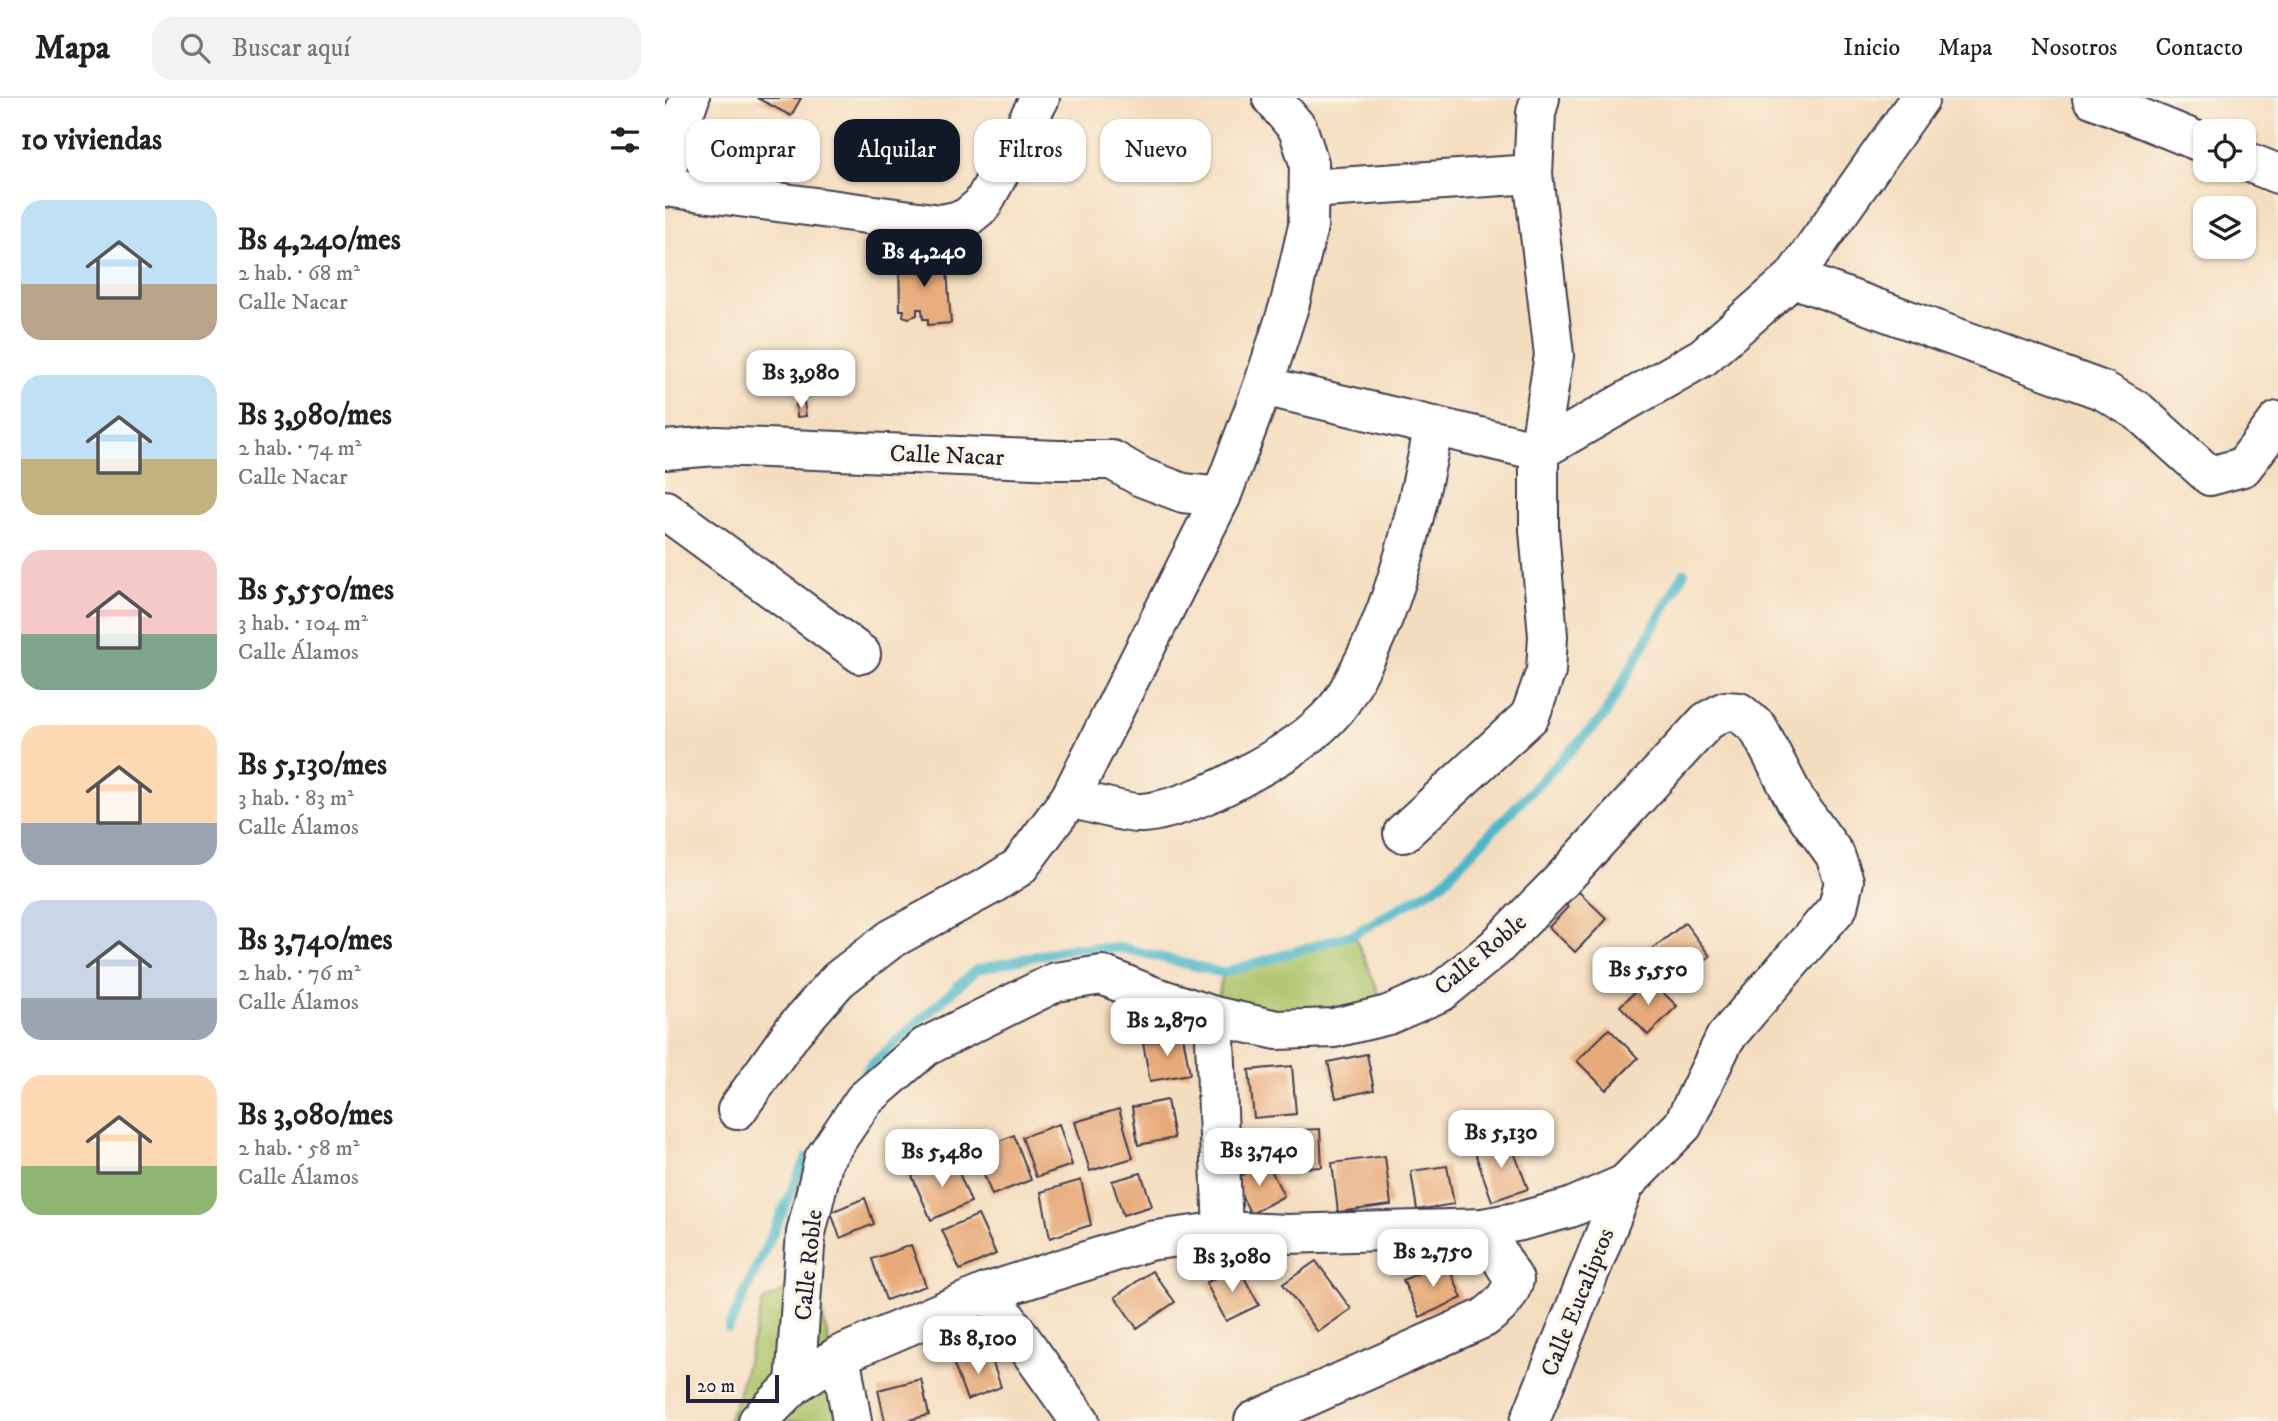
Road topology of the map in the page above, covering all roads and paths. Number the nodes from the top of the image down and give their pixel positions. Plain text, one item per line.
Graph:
1 (689, 98) edge
2 (1040, 98) edge
3 (1272, 98) edge
4 (1540, 98) edge
5 (1920, 98) edge
6 (2092, 98) edge
7 (2193, 139) edge
8 (2256, 165) edge
9 (1533, 174) junction
10 (2278, 174) edge
11 (665, 180) edge
12 (665, 187) edge
13 (1309, 189) junction
14 (1793, 278) junction
15 (1263, 386) junction
16 (2278, 421) edge
17 (1433, 426) junction
18 (665, 450) edge
19 (1539, 451) junction
20 (1221, 497) junction
21 (665, 510) edge
22 (861, 654) dead end
23 (1070, 798) junction
24 (1403, 833) dead end
25 (1214, 1016) junction
26 (737, 1110) dead end
27 (1625, 1184) junction
28 (1483, 1228) junction
29 (1223, 1231) junction
30 (988, 1292) junction
31 (840, 1355) junction
32 (795, 1384) junction
33 (758, 1421) edge
34 (852, 1421) edge
35 (1080, 1421) edge
36 (1254, 1421) edge
37 (1530, 1421) edge

1 - 11 street
2 - 12 street
3 - 13 street
4 - 9 street
5 - 14 street
6 - 7 street
8 - 10 street
9 - 13 street
9 - 19 street
13 - 15 street
14 - 16 street
14 - 19 street
15 - 17 street
15 - 20 street
17 - 19 street
17 - 23 street
18 - 20 street, Calle Nacar
19 - 24 street
20 - 23 street
21 - 22 street
23 - 26 street
25 - 27 street, Calle Roble
25 - 29 street
25 - 32 street, Calle Roble
27 - 28 street
27 - 37 street, Calle Eucaliptos
28 - 29 street
28 - 36 street
29 - 30 street
30 - 31 street
30 - 35 street
31 - 32 street
31 - 34 street
32 - 33 street

